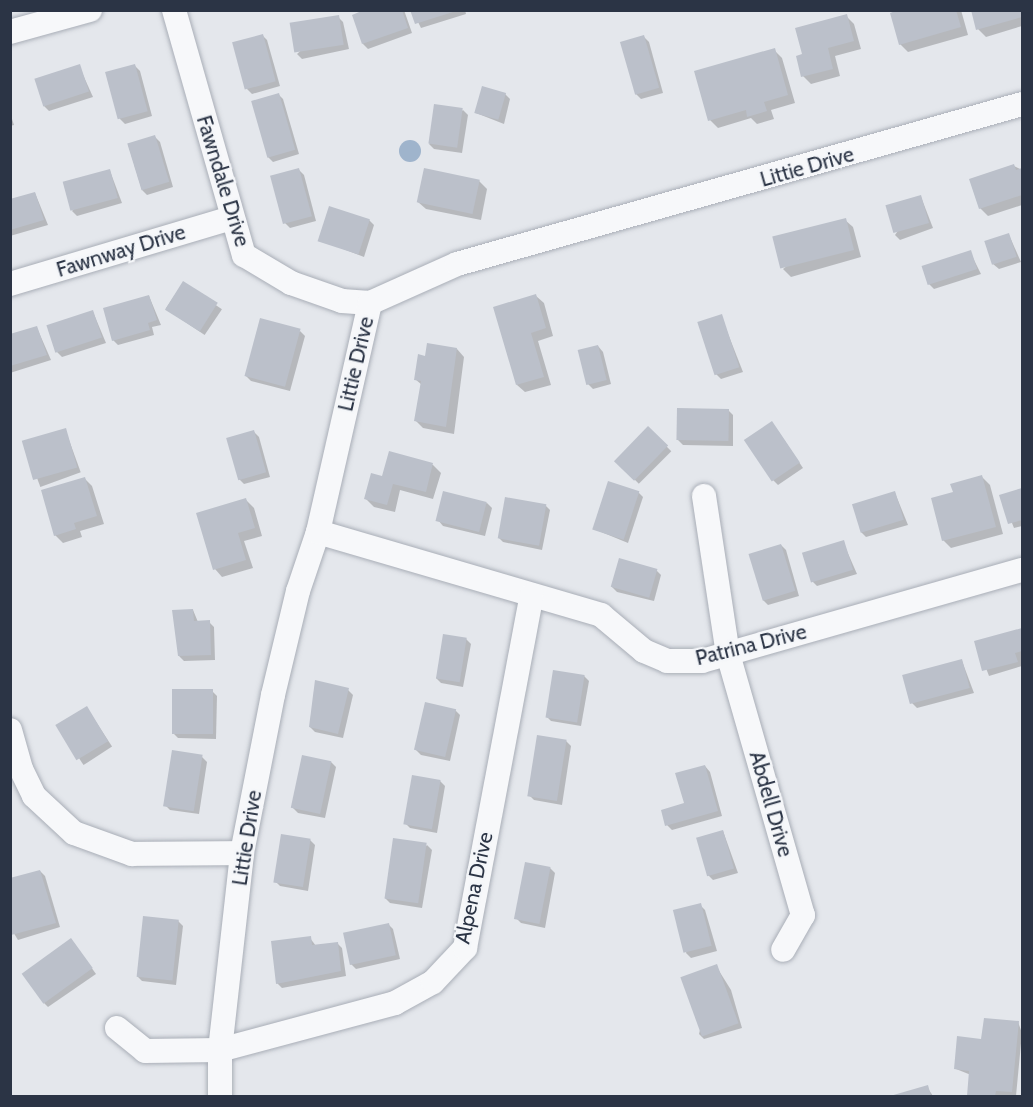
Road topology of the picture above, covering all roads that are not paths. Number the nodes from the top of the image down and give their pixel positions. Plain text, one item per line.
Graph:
1 (90, 10) edge
2 (174, 10) edge
3 (10, 32) edge
4 (1023, 104) edge
5 (231, 218) junction
6 (10, 284) edge
7 (369, 303) junction
8 (704, 496) dead end
9 (318, 532) junction
10 (1023, 570) edge
11 (532, 595) junction
12 (728, 654) junction
13 (10, 730) edge
14 (242, 854) junction
15 (783, 950) dead end
16 (117, 1028) dead end
17 (220, 1050) junction
18 (220, 1096) edge

1 - 3 street
2 - 5 street, Fawndale Drive
4 - 7 street, Littie Drive
5 - 6 street, Fawnway Drive
5 - 7 street, Fawndale Drive
7 - 9 street, Littie Drive
8 - 12 street, Abdell Drive
9 - 11 street, Patrina Drive
9 - 14 street, Littie Drive
10 - 12 street, Patrina Drive
11 - 12 street, Patrina Drive
11 - 17 street, Alpena Drive
12 - 15 street, Abdell Drive
13 - 14 street
14 - 17 street, Littie Drive
16 - 17 street, Alpena Drive
17 - 18 street, Littie Drive

